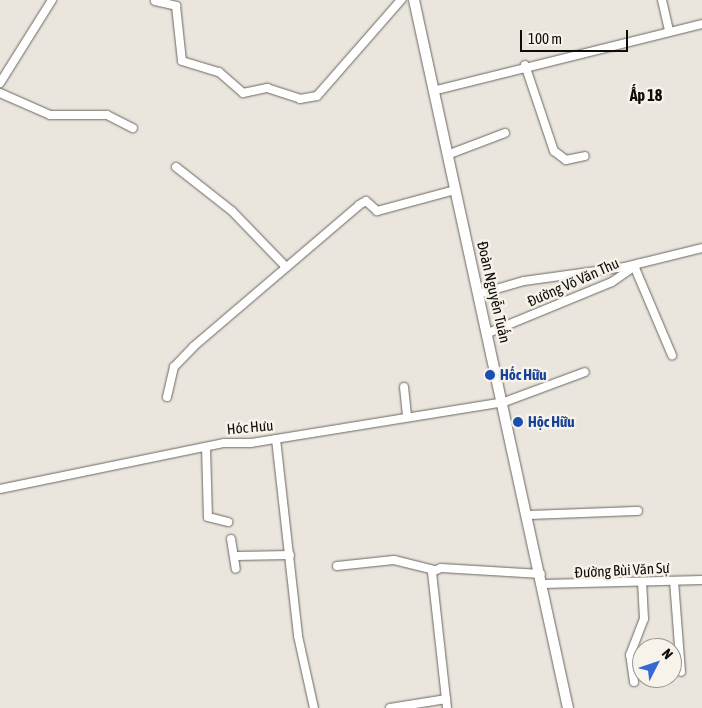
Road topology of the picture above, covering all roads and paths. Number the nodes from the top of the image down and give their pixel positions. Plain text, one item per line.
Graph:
1 (52, 0) edge
2 (401, 0) edge
3 (414, 0) edge
4 (662, 0) edge
5 (155, 1) edge
6 (702, 24) edge
7 (668, 31) junction
8 (525, 66) junction
9 (0, 83) edge
10 (433, 91) junction
11 (0, 93) edge
12 (133, 128) dead end
13 (505, 133) dead end
14 (447, 154) junction
15 (585, 156) dead end
16 (176, 168) dead end
17 (455, 190) junction
18 (702, 248) edge
19 (636, 266) junction
20 (286, 267) junction
21 (479, 294) junction
22 (488, 333) junction
23 (672, 355) dead end
24 (585, 372) dead end
25 (404, 387) dead end
26 (166, 397) dead end
27 (504, 402) junction
28 (407, 417) junction
29 (276, 439) junction
30 (206, 447) junction
31 (0, 489) edge
32 (638, 511) dead end
33 (527, 516) junction
34 (228, 522) dead end
35 (231, 539) dead end
36 (290, 555) junction
37 (236, 556) junction
38 (337, 566) dead end
39 (236, 569) dead end
40 (434, 570) junction
41 (542, 579) junction
42 (702, 580) edge
43 (674, 581) junction
44 (642, 582) junction
45 (637, 638) edge
46 (678, 638) edge
47 (632, 650) edge
48 (632, 668) edge
49 (446, 699) junction
50 (314, 708) edge
51 (390, 708) edge
52 (447, 708) edge
53 (568, 708) edge

1 - 9 street
2 - 5 street
3 - 10 main road, Đoàn Nguyễn Tuấn
4 - 7 street
6 - 7 street
7 - 8 street
8 - 10 street
8 - 15 street
10 - 14 main road, Đoàn Nguyễn Tuấn
11 - 12 street
13 - 14 street
14 - 17 main road, Đoàn Nguyễn Tuấn
16 - 20 street
17 - 20 street
17 - 21 main road, Đoàn Nguyễn Tuấn
18 - 19 street
19 - 21 street
19 - 22 street, Đường Võ Văn Thu
19 - 23 street
20 - 26 street
21 - 22 main road, Đoàn Nguyễn Tuấn
22 - 27 main road, Đoàn Nguyễn Tuấn
24 - 27 street, Hóc Hưu
25 - 28 street
27 - 28 street, Hóc Hưu
27 - 33 main road, Đoàn Nguyễn Tuấn
28 - 29 street, Hóc Hưu
29 - 30 street, Hóc Hưu
29 - 36 street
30 - 31 street, Hóc Hưu
30 - 34 street
32 - 33 street
33 - 41 main road, Đoàn Nguyễn Tuấn
35 - 37 street
36 - 37 street
36 - 50 street
37 - 39 street
38 - 40 street, Đường Bùi Văn Sự
40 - 41 street, Đường Bùi Văn Sự
40 - 49 street
41 - 44 street, Đường Bùi Văn Sự
41 - 53 main road, Đoàn Nguyễn Tuấn
42 - 43 street, Đường Bùi Văn Sự
43 - 44 street, Đường Bùi Văn Sự
43 - 46 street
44 - 45 street
47 - 48 street
49 - 51 street
49 - 52 street

